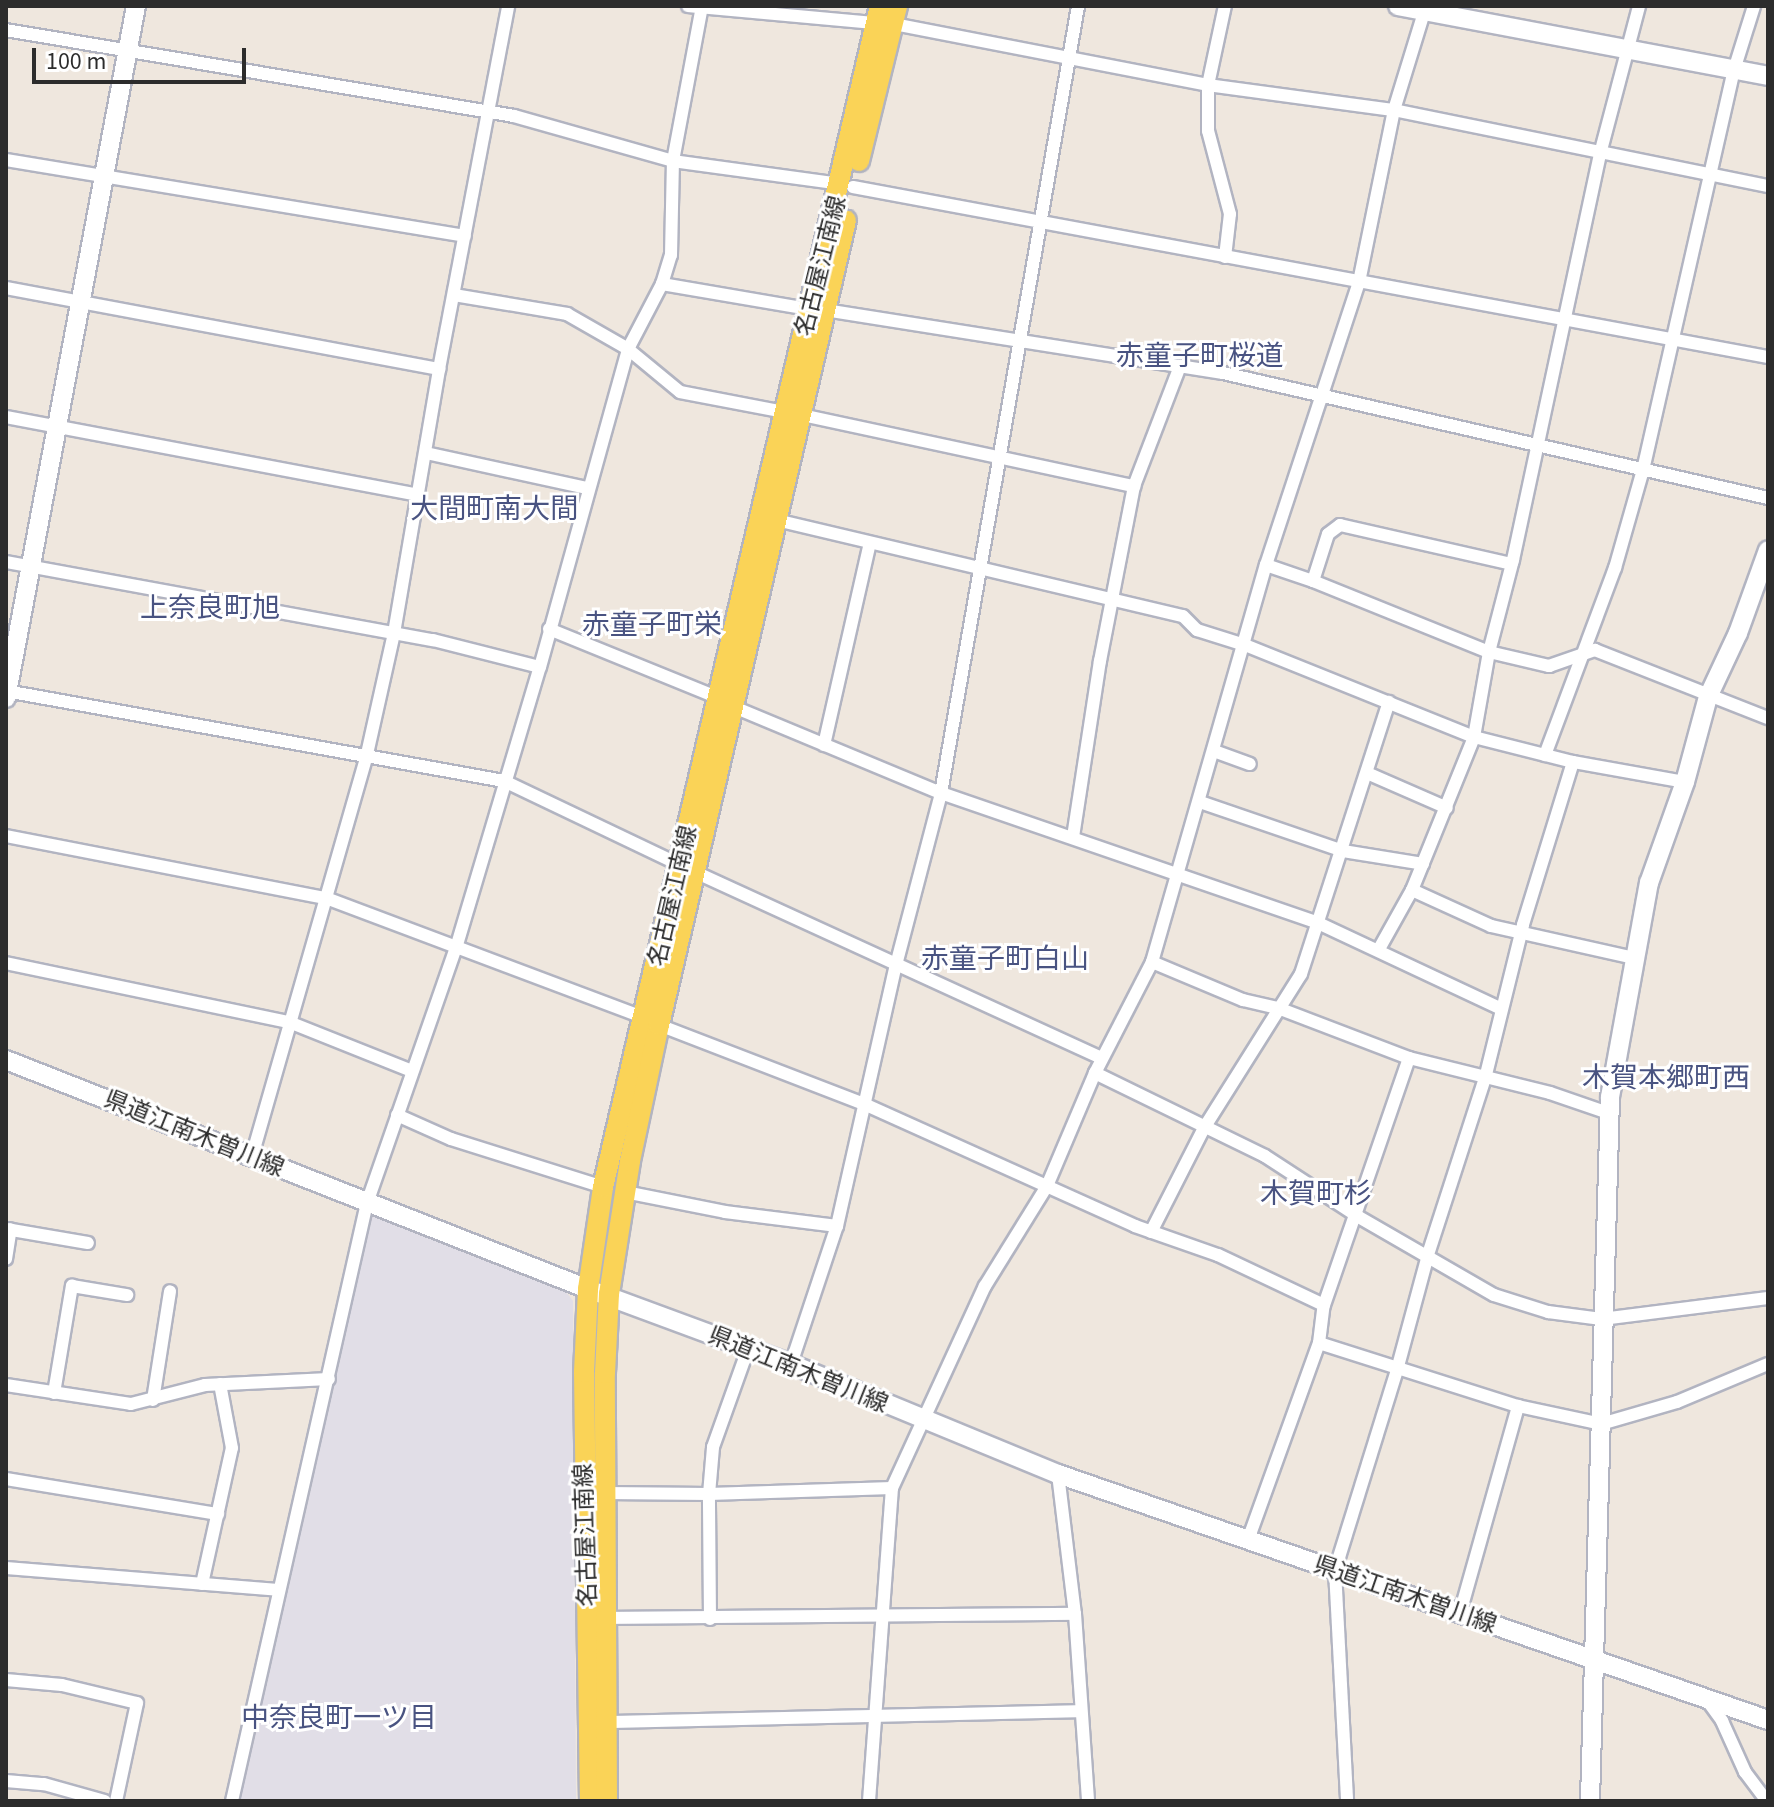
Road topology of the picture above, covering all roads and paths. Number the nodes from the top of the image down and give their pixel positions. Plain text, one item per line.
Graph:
1 (136, 6) edge
2 (508, 6) edge
3 (1078, 6) edge
4 (1225, 6) edge
5 (1398, 6) edge
6 (1639, 6) edge
7 (1754, 6) edge
8 (697, 7) edge
9 (1425, 8) edge
10 (887, 15) edge
11 (6, 30) edge
12 (127, 50) junction
13 (1629, 52) junction
14 (1068, 58) junction
15 (1734, 70) junction
16 (1768, 76) edge
17 (1208, 85) junction
18 (1394, 110) junction
19 (489, 112) junction
20 (1600, 154) junction
21 (6, 160) edge
22 (673, 161) junction
23 (1710, 175) junction
24 (104, 178) junction
25 (847, 186) junction
26 (1768, 186) edge
27 (1041, 219) junction
28 (465, 236) junction
29 (1225, 257) junction
30 (1359, 282) junction
31 (662, 284) junction
32 (6, 288) edge
33 (454, 295) junction
34 (79, 303) junction
35 (817, 310) junction
36 (1564, 319) junction
37 (1673, 340) junction
38 (1020, 343) junction
39 (628, 349) junction
40 (1768, 357) edge
41 (1180, 366) junction
42 (439, 369) junction
43 (1321, 395) junction
44 (794, 414) junction
45 (6, 417) edge
46 (55, 426) junction
47 (1535, 447) junction
48 (426, 453) junction
49 (1001, 456) junction
50 (1643, 470) junction
51 (1134, 486) junction
52 (586, 488) junction
53 (419, 495) junction
54 (1768, 498) edge
55 (769, 519) junction
56 (870, 543) junction
57 (1768, 550) edge
58 (6, 562) edge
59 (1512, 564) junction
60 (1266, 565) junction
61 (30, 567) junction
62 (982, 570) junction
63 (1313, 581) junction
64 (1112, 600) junction
65 (549, 629) junction
66 (394, 633) junction
67 (1245, 645) junction
68 (1586, 651) junction
69 (1489, 652) junction
70 (540, 667) junction
71 (6, 694) edge
72 (1708, 697) junction
73 (726, 702) junction
74 (1389, 702) junction
75 (1768, 718) edge
76 (1474, 737) junction
77 (824, 745) junction
78 (1214, 751) junction
79 (367, 754) junction
80 (1545, 755) junction
81 (1573, 762) junction
82 (1250, 764) dead end
83 (1367, 773) junction
84 (504, 781) junction
85 (1685, 782) junction
86 (941, 793) junction
87 (1200, 802) junction
88 (1447, 808) junction
89 (6, 836) edge
90 (1073, 837) junction
91 (1343, 851) junction
92 (1423, 864) junction
93 (687, 869) junction
94 (1178, 875) junction
95 (1412, 890) junction
96 (326, 898) junction
97 (1320, 924) junction
98 (1521, 933) junction
99 (456, 948) junction
100 (1379, 949) junction
101 (1634, 958) junction
102 (1152, 962) junction
103 (6, 963) edge
104 (896, 965) junction
105 (1278, 1008) junction
106 (1502, 1009) junction
107 (289, 1022) junction
108 (652, 1022) junction
109 (1102, 1058) junction
110 (1409, 1058) junction
111 (6, 1060) edge
112 (412, 1071) junction
113 (1095, 1073) junction
114 (1485, 1078) junction
115 (864, 1104) junction
116 (1611, 1114) junction
117 (397, 1115) junction
118 (1204, 1128) junction
119 (252, 1156) junction
120 (1047, 1186) junction
121 (603, 1187) junction
122 (625, 1192) junction
123 (367, 1203) junction
124 (1357, 1216) junction
125 (837, 1226) junction
126 (8, 1229) edge
127 (1151, 1232) junction
128 (88, 1243) dead end
129 (1428, 1255) junction
130 (6, 1259) edge
131 (588, 1289) junction
132 (170, 1291) dead end
133 (609, 1294) junction
134 (127, 1295) dead end
135 (1768, 1298) edge
136 (1324, 1305) junction
137 (1602, 1319) junction
138 (1319, 1343) junction
139 (748, 1349) junction
140 (791, 1364) junction
141 (1768, 1364) edge
142 (1397, 1370) junction
143 (329, 1379) junction
144 (220, 1384) junction
145 (6, 1385) edge
146 (54, 1393) junction
147 (153, 1400) junction
148 (1518, 1406) junction
149 (923, 1421) junction
150 (1601, 1424) junction
151 (1058, 1474) junction
152 (6, 1479) edge
153 (892, 1488) junction
154 (605, 1493) junction
155 (709, 1494) junction
156 (218, 1514) junction
157 (1248, 1540) junction
158 (6, 1568) edge
159 (1335, 1570) junction
160 (202, 1584) junction
161 (278, 1590) junction
162 (1460, 1613) junction
163 (1075, 1614) junction
164 (882, 1617) junction
165 (606, 1618) junction
166 (710, 1619) junction
167 (1597, 1660) junction
168 (6, 1680) edge
169 (1707, 1700) junction
170 (1081, 1711) junction
171 (877, 1715) junction
172 (1768, 1720) edge
173 (607, 1722) junction
174 (6, 1781) edge
175 (105, 1801) edge
176 (116, 1801) edge
177 (232, 1801) edge
178 (590, 1801) edge
179 (607, 1801) edge
180 (869, 1801) edge
181 (1088, 1801) edge
182 (1347, 1801) edge
183 (1590, 1801) edge
184 (1767, 1801) edge

1 - 12 street
2 - 19 street
3 - 14 street
4 - 17 street
5 - 9 street
6 - 13 street
7 - 15 street
8 - 10 street
8 - 22 street
9 - 13 street
9 - 18 street
10 - 14 street
10 - 25 main road, 名古屋江南線
11 - 12 street
12 - 19 street
12 - 24 street
13 - 15 street
13 - 20 street
14 - 17 street
14 - 27 street
15 - 16 street
15 - 23 street
17 - 18 street
17 - 29 street
18 - 20 street
18 - 30 street
19 - 22 street
19 - 28 street
20 - 23 street
20 - 36 street
21 - 24 street
22 - 25 street
22 - 31 street
23 - 26 street
23 - 37 street
24 - 28 street
24 - 34 street
25 - 27 street
25 - 35 main road, 名古屋江南線
27 - 29 street
27 - 38 street
28 - 33 street
29 - 30 street
30 - 36 street
30 - 43 street
31 - 35 street
31 - 39 street
32 - 34 street
33 - 39 street
33 - 42 street
34 - 42 street
34 - 46 street
35 - 38 street
35 - 44 main road, 名古屋江南線
36 - 37 street
36 - 47 street
37 - 40 street
37 - 50 street
38 - 41 street
38 - 49 street
39 - 44 street
39 - 52 street
41 - 43 street
41 - 51 street
42 - 48 street
43 - 47 street
43 - 60 street
44 - 49 street
44 - 55 main road, 名古屋江南線
45 - 46 street
46 - 53 street
46 - 61 street
47 - 50 street
47 - 59 street
48 - 52 street
48 - 53 street
49 - 51 street
49 - 62 street
50 - 54 street
50 - 68 street
51 - 64 street
52 - 65 street
53 - 66 street
55 - 56 street
55 - 73 main road, 名古屋江南線
56 - 62 street
56 - 77 street
57 - 72 street
58 - 61 street
59 - 63 street
59 - 69 street
60 - 63 street
60 - 67 street
61 - 66 street
61 - 71 street
62 - 64 street
62 - 86 street
63 - 69 street
64 - 67 street
64 - 90 street
65 - 70 street
65 - 73 street
66 - 70 street
66 - 79 street
67 - 74 street
67 - 78 street
68 - 69 street
68 - 72 street
68 - 80 street
69 - 76 street
70 - 84 street
71 - 79 street
72 - 75 street
72 - 85 street
73 - 77 street
73 - 93 main road, 名古屋江南線
74 - 76 street
74 - 83 street
76 - 80 street
76 - 88 street
77 - 86 street
78 - 82 street
78 - 87 street
79 - 84 street
79 - 96 street
80 - 81 street
81 - 85 street
81 - 98 street
83 - 88 street
83 - 91 street
84 - 93 street
84 - 99 street
85 - 101 street
86 - 90 street
86 - 104 street
87 - 91 street
87 - 94 street
88 - 92 street
89 - 96 street
90 - 94 street
91 - 92 street
91 - 97 street
92 - 95 street
93 - 104 street
93 - 108 main road, 名古屋江南線
94 - 97 street
94 - 102 street
95 - 98 street
95 - 100 street
96 - 99 street
96 - 107 street
97 - 100 street
97 - 105 street
98 - 101 street
98 - 106 street
99 - 108 street
99 - 112 street
100 - 106 street
101 - 116 street
102 - 105 street
102 - 109 street
103 - 107 street
104 - 109 street
104 - 115 street
105 - 110 street
105 - 118 street
106 - 114 street
107 - 112 street
107 - 119 street
108 - 115 street
108 - 121 main road, 名古屋江南線
108 - 122 main road, 名古屋江南線
109 - 113 street
110 - 114 street
110 - 124 street
111 - 119 street, 県道江南木曽川線
112 - 117 street
113 - 118 street
113 - 120 street
114 - 116 street
114 - 129 street
115 - 120 street
115 - 125 street
116 - 137 street
117 - 121 street
117 - 123 street
118 - 124 street
118 - 127 street
119 - 123 street, 県道江南木曽川線
120 - 127 street
120 - 149 street
121 - 131 main road, 名古屋江南線
122 - 125 street
122 - 133 main road, 名古屋江南線
123 - 131 street, 県道江南木曽川線
123 - 143 street
124 - 129 street
124 - 136 street
125 - 140 street
126 - 128 street
126 - 130 street
127 - 136 street
129 - 137 street
129 - 142 street
131 - 133 street, 県道江南木曽川線
131 - 178 main road, 名古屋江南線
132 - 147 street
133 - 139 street, 県道江南木曽川線
133 - 154 main road, 名古屋江南線
134 - 146 street
135 - 137 street
136 - 138 street
137 - 150 street
138 - 142 street
138 - 157 street
139 - 140 street, 県道江南木曽川線
139 - 155 street
140 - 149 street, 県道江南木曽川線
141 - 150 street
142 - 148 street
142 - 159 street
143 - 144 street
143 - 161 street
144 - 147 street
144 - 156 street
145 - 146 street
146 - 147 street
148 - 150 street
148 - 162 street
149 - 151 street, 県道江南木曽川線
149 - 153 street
150 - 167 street
151 - 157 street, 県道江南木曽川線
151 - 163 street
152 - 156 street
153 - 155 street
153 - 164 street
154 - 155 street
154 - 165 main road, 名古屋江南線
155 - 166 street
156 - 160 street
157 - 159 street, 県道江南木曽川線
158 - 160 street
159 - 162 street, 県道江南木曽川線
159 - 182 street
160 - 161 street
161 - 177 street
162 - 167 street, 県道江南木曽川線
163 - 164 street
163 - 170 street
164 - 166 street
164 - 171 street
165 - 166 street
165 - 173 main road, 名古屋江南線
167 - 169 street, 県道江南木曽川線
167 - 183 street
168 - 176 street
169 - 172 street, 県道江南木曽川線
169 - 184 street
170 - 171 street
170 - 181 street
171 - 173 street
171 - 180 street
173 - 179 main road, 名古屋江南線
174 - 175 street

